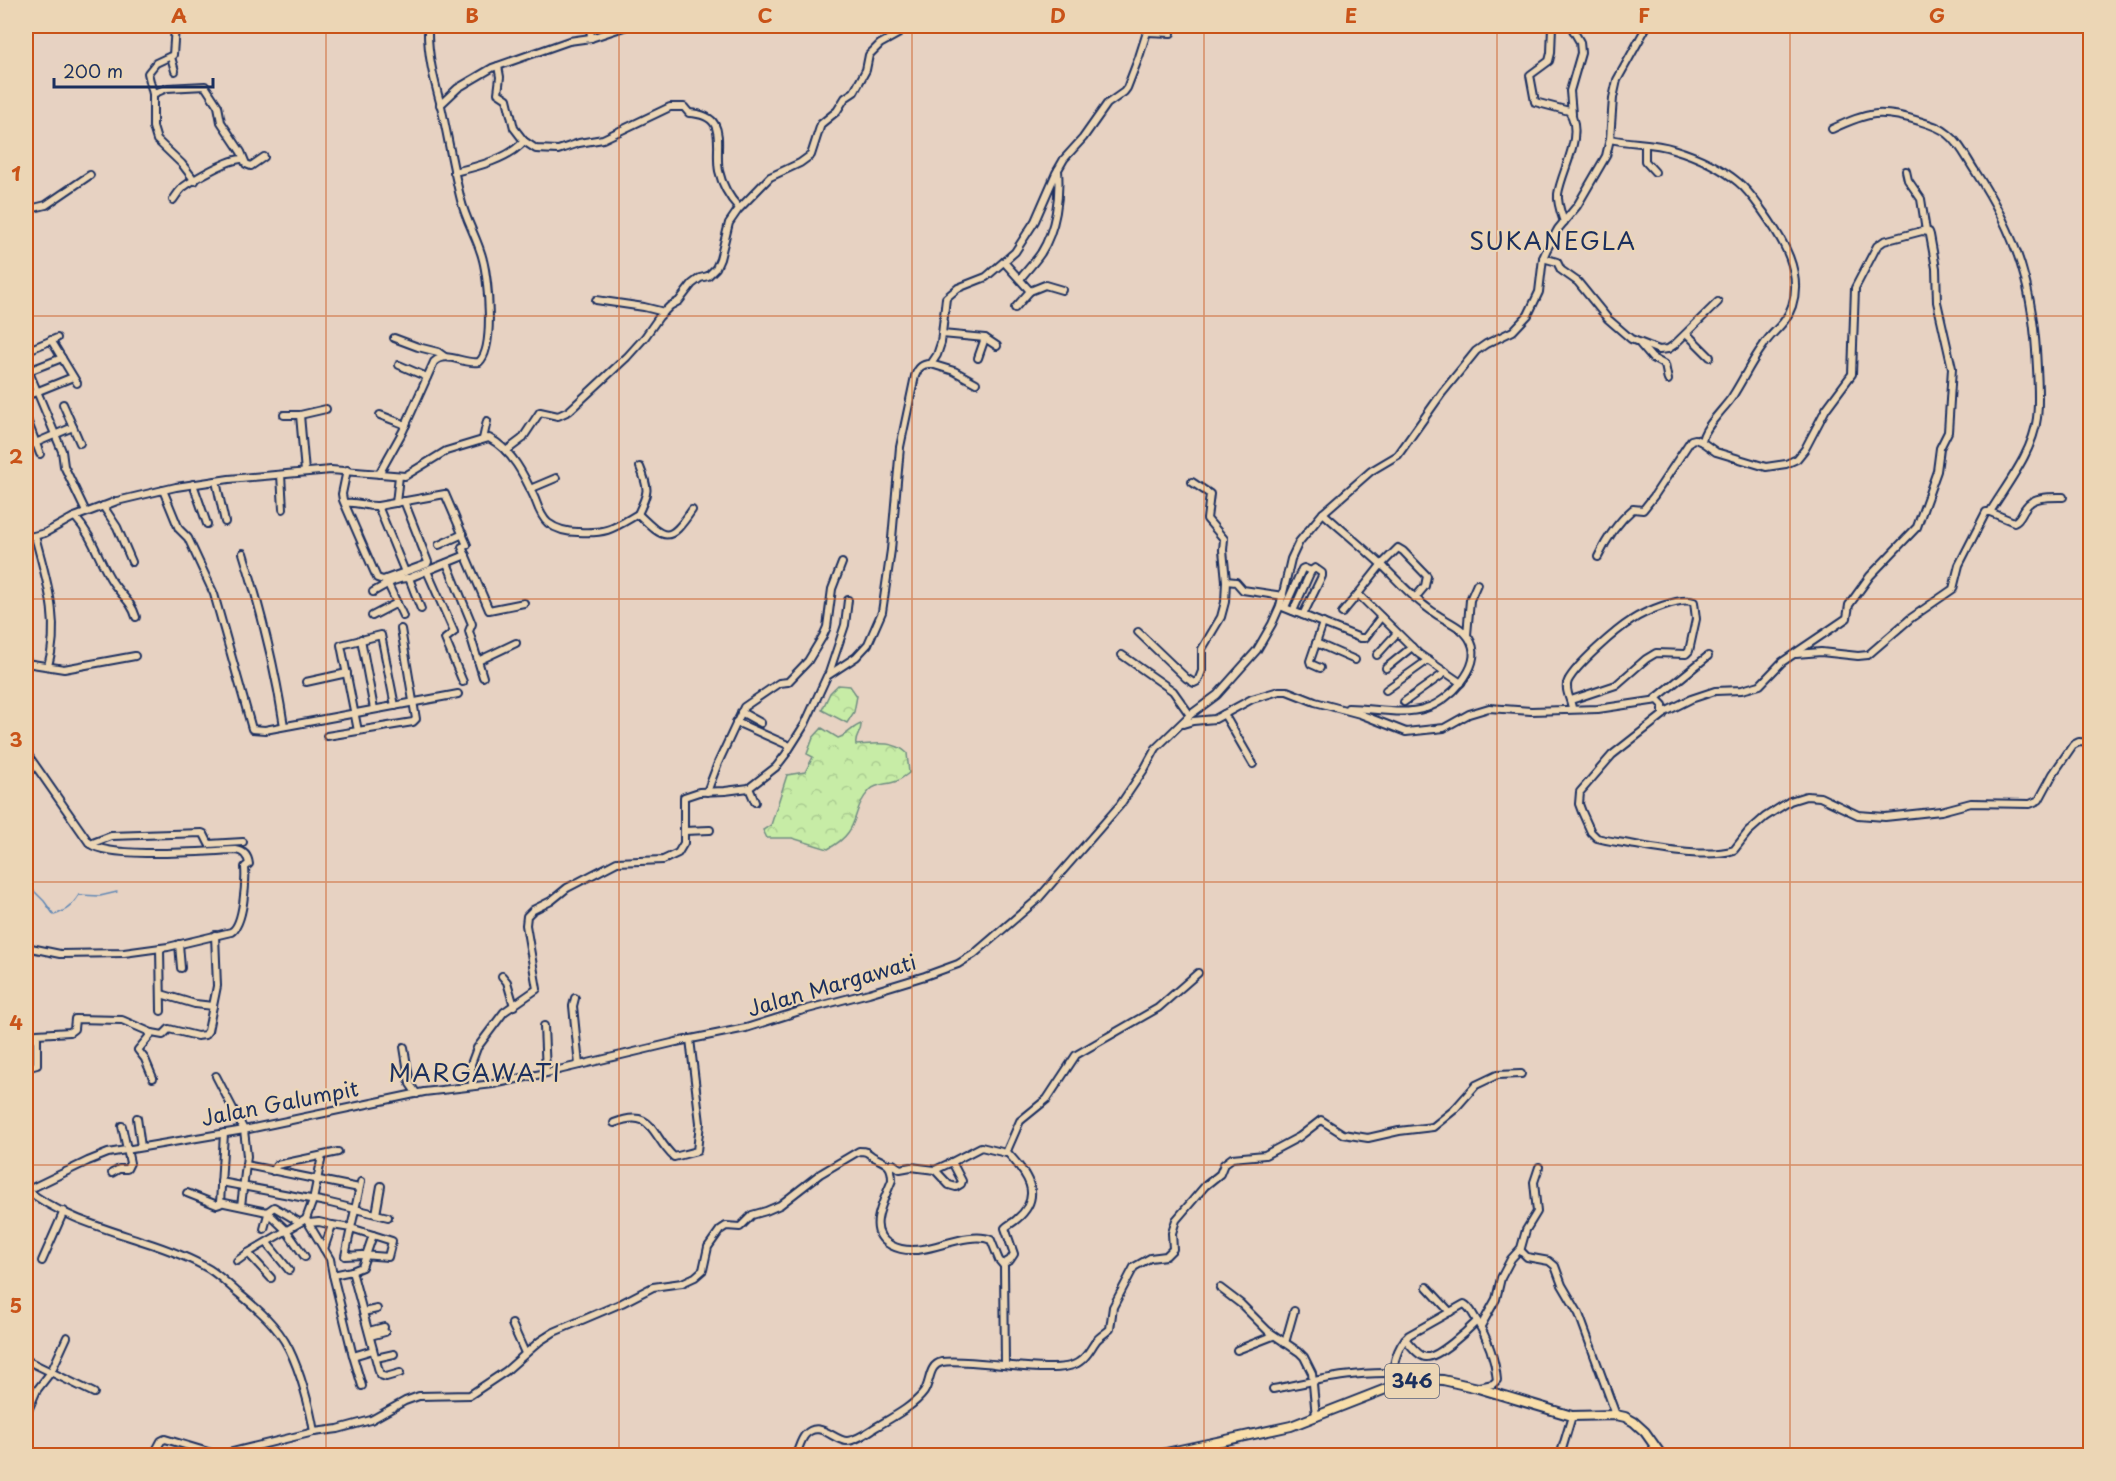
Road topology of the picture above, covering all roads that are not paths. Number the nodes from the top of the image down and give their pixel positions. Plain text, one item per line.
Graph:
1 (175, 26) edge
2 (428, 26) edge
3 (590, 26) edge
4 (627, 26) edge
5 (903, 26) edge
6 (1552, 26) edge
7 (1573, 26) edge
8 (1647, 26) edge
9 (1146, 29) edge
10 (1170, 33) dead end
11 (591, 38) junction
12 (171, 57) junction
13 (498, 66) junction
14 (175, 71) dead end
15 (153, 94) junction
16 (440, 105) junction
17 (1572, 115) junction
18 (1832, 129) dead end
19 (1610, 139) junction
20 (524, 141) junction
21 (1645, 144) junction
22 (264, 157) dead end
23 (243, 159) junction
24 (1058, 168) junction
25 (1906, 171) dead end
26 (454, 172) junction
27 (1655, 172) dead end
28 (90, 175) dead end
29 (195, 181) junction
30 (173, 200) dead end
31 (739, 208) junction
32 (26, 210) edge
33 (1564, 222) junction
34 (1926, 231) junction
35 (1543, 258) junction
36 (1004, 262) junction
37 (1020, 279) junction
38 (1062, 290) dead end
39 (1030, 291) junction
40 (596, 300) dead end
41 (1718, 302) dead end
42 (1015, 308) dead end
43 (664, 312) junction
44 (942, 334) junction
45 (1687, 334) junction
46 (394, 338) dead end
47 (985, 338) junction
48 (1640, 344) junction
49 (997, 346) dead end
50 (26, 351) edge
51 (445, 357) junction
52 (1710, 357) dead end
53 (62, 358) junction
54 (978, 358) dead end
55 (931, 364) junction
56 (399, 365) dead end
57 (26, 370) edge
58 (427, 377) junction
59 (1668, 380) dead end
60 (976, 383) dead end
61 (36, 392) junction
62 (26, 396) edge
63 (63, 404) dead end
64 (326, 409) dead end
65 (284, 415) dead end
66 (300, 415) junction
67 (380, 415) dead end
68 (26, 417) edge
69 (487, 421) dead end
70 (406, 425) junction
71 (74, 427) junction
72 (54, 435) junction
73 (483, 439) junction
74 (1702, 442) junction
75 (35, 443) junction
76 (80, 443) dead end
77 (26, 447) edge
78 (506, 451) junction
79 (40, 454) dead end
80 (639, 466) dead end
81 (347, 470) junction
82 (305, 472) junction
83 (380, 474) junction
84 (281, 475) junction
85 (399, 476) junction
86 (556, 478) dead end
87 (216, 481) junction
88 (1192, 482) dead end
89 (193, 484) junction
90 (530, 489) junction
91 (163, 490) junction
92 (2063, 497) dead end
93 (404, 501) junction
94 (346, 503) junction
95 (396, 503) junction
96 (104, 506) junction
97 (378, 506) junction
98 (283, 509) dead end
99 (692, 510) dead end
100 (86, 512) junction
101 (1990, 512) junction
102 (1323, 513) junction
103 (638, 514) junction
104 (75, 517) junction
105 (225, 522) dead end
106 (207, 524) dead end
107 (463, 534) junction
108 (35, 536) junction
109 (26, 538) edge
110 (439, 545) dead end
111 (243, 553) dead end
112 (466, 555) junction
113 (1598, 557) dead end
114 (132, 562) dead end
115 (447, 563) junction
116 (842, 563) dead end
117 (1381, 565) junction
118 (427, 571) junction
119 (1311, 571) junction
120 (405, 572) junction
121 (409, 578) junction
122 (1226, 581) junction
123 (388, 584) junction
124 (1477, 584) dead end
125 (373, 592) dead end
126 (1358, 594) junction
127 (1283, 596) junction
128 (1415, 598) junction
129 (848, 600) dead end
130 (397, 603) junction
131 (524, 603) dead end
132 (1282, 606) junction
133 (421, 609) dead end
134 (1293, 611) junction
135 (1342, 613) dead end
136 (1303, 615) junction
137 (372, 616) dead end
138 (403, 616) dead end
139 (136, 617) dead end
140 (1381, 617) junction
141 (1323, 623) junction
142 (400, 629) dead end
143 (1138, 632) dead end
144 (1397, 633) junction
145 (1467, 635) junction
146 (361, 639) junction
147 (1316, 643) junction
148 (516, 644) dead end
149 (1412, 647) junction
150 (1793, 654) junction
151 (1122, 655) dead end
152 (1377, 655) dead end
153 (1708, 656) dead end
154 (135, 657) dead end
155 (1355, 660) dead end
156 (1428, 660) junction
157 (478, 661) junction
158 (26, 663) edge
159 (48, 666) junction
160 (1320, 668) dead end
161 (1386, 668) dead end
162 (1446, 672) junction
163 (347, 673) junction
164 (829, 673) junction
165 (483, 677) dead end
166 (463, 681) dead end
167 (306, 682) dead end
168 (1461, 683) junction
169 (1386, 690) dead end
170 (458, 694) dead end
171 (1571, 700) junction
172 (1654, 700) junction
173 (414, 702) junction
174 (1404, 702) dead end
175 (395, 706) junction
176 (1342, 708) junction
177 (1572, 708) junction
178 (374, 710) junction
179 (741, 712) junction
180 (1665, 712) junction
181 (355, 713) junction
182 (1224, 714) junction
183 (1190, 715) junction
184 (736, 722) junction
185 (760, 723) dead end
186 (1180, 725) junction
187 (284, 726) junction
188 (358, 731) junction
189 (327, 736) dead end
190 (2091, 743) edge
191 (790, 746) junction
192 (26, 752) edge
193 (1253, 764) dead end
194 (749, 788) junction
195 (707, 792) junction
196 (755, 802) dead end
197 (710, 830) dead end
198 (684, 831) junction
199 (93, 842) junction
200 (243, 842) dead end
201 (215, 937) junction
202 (26, 946) edge
203 (179, 947) junction
204 (160, 951) junction
205 (181, 968) dead end
206 (1198, 973) dead end
207 (502, 976) dead end
208 (161, 994) junction
209 (575, 998) dead end
210 (213, 1006) junction
211 (513, 1006) junction
212 (161, 1011) dead end
213 (544, 1026) dead end
214 (152, 1033) junction
215 (690, 1039) junction
216 (676, 1042) joint
217 (404, 1047) dead end
218 (579, 1065) junction
219 (26, 1068) edge
220 (546, 1073) junction
221 (1521, 1074) dead end
222 (216, 1076) dead end
223 (153, 1078) dead end
224 (472, 1086) junction
225 (417, 1094) junction
226 (137, 1118) dead end
227 (614, 1123) dead end
228 (122, 1126) dead end
229 (244, 1130) junction
230 (224, 1133) junction
231 (141, 1147) junction
232 (127, 1149) junction
233 (338, 1152) dead end
234 (1007, 1152) junction
235 (322, 1156) junction
236 (952, 1162) junction
237 (887, 1164) junction
238 (246, 1165) junction
239 (1539, 1167) dead end
240 (935, 1170) junction
241 (273, 1171) junction
242 (112, 1173) dead end
243 (317, 1180) junction
244 (221, 1182) junction
245 (243, 1186) junction
246 (381, 1186) dead end
247 (29, 1189) edge
248 (187, 1193) dead end
249 (313, 1200) junction
250 (220, 1202) junction
251 (241, 1206) junction
252 (356, 1210) junction
253 (64, 1211) junction
254 (268, 1213) junction
255 (376, 1214) junction
256 (388, 1217) dead end
257 (307, 1221) junction
258 (298, 1222) junction
259 (332, 1225) junction
260 (351, 1228) junction
261 (264, 1229) dead end
262 (285, 1230) junction
263 (373, 1234) junction
264 (267, 1243) junction
265 (324, 1249) junction
266 (1520, 1250) junction
267 (248, 1253) junction
268 (367, 1255) junction
269 (345, 1256) junction
270 (305, 1257) dead end
271 (330, 1259) junction
272 (42, 1261) dead end
273 (237, 1261) dead end
274 (1003, 1262) junction
275 (289, 1270) dead end
276 (352, 1271) junction
277 (333, 1275) junction
278 (271, 1278) dead end
279 (1427, 1287) dead end
280 (1220, 1288) dead end
281 (377, 1309) dead end
282 (1294, 1311) dead end
283 (363, 1312) junction
284 (1450, 1312) junction
285 (512, 1324) dead end
286 (1479, 1324) junction
287 (384, 1329) dead end
288 (369, 1333) junction
289 (1273, 1336) junction
290 (67, 1337) dead end
291 (1405, 1339) junction
292 (1285, 1343) junction
293 (373, 1350) junction
294 (1237, 1350) dead end
295 (522, 1351) junction
296 (394, 1354) dead end
297 (352, 1356) junction
298 (376, 1358) junction
299 (26, 1360) edge
300 (1004, 1364) junction
301 (51, 1372) junction
302 (400, 1373) dead end
303 (1392, 1373) junction
304 (1313, 1381) junction
305 (362, 1386) dead end
306 (1391, 1386) junction
307 (1478, 1388) junction
308 (1274, 1389) dead end
309 (94, 1393) dead end
310 (26, 1415) edge
311 (1572, 1416) junction
312 (1616, 1416) junction
313 (1316, 1417) junction
314 (314, 1432) junction
315 (1191, 1451) edge
316 (153, 1455) edge
317 (795, 1455) edge
318 (1152, 1455) edge
319 (1560, 1455) edge
320 (1662, 1455) edge

1 - 12 street
2 - 16 street
3 - 11 street
4 - 11 street
5 - 31 street
6 - 17 street
7 - 17 street
8 - 19 street
9 - 10 street
9 - 24 street
11 - 13 street
12 - 14 street
12 - 15 street
13 - 16 street
13 - 20 street
15 - 23 street
15 - 29 street
16 - 26 street
17 - 33 street
18 - 101 street
19 - 21 street
19 - 33 street
20 - 26 street
20 - 31 street
21 - 27 street
21 - 74 street
22 - 23 street
23 - 29 street
24 - 36 street
24 - 37 street
25 - 34 street
26 - 51 street
28 - 32 street
29 - 30 street
31 - 43 street
33 - 35 street
34 - 74 street
34 - 150 street
35 - 48 street
35 - 102 street
36 - 37 street
36 - 44 street
37 - 39 street
38 - 39 street
39 - 42 street
40 - 43 street
41 - 45 street
43 - 78 street
44 - 47 street
44 - 55 street
45 - 48 street
45 - 52 street
46 - 51 street
47 - 49 street
47 - 54 street
48 - 59 street
50 - 53 street
51 - 58 street
53 - 57 street
53 - 61 street
55 - 60 street
55 - 164 street
56 - 58 street
57 - 61 street
58 - 70 street
61 - 62 street
61 - 72 street
63 - 71 street
64 - 66 street
65 - 66 street
66 - 82 street
67 - 70 street
68 - 75 street
69 - 73 street
70 - 83 street
71 - 72 street
71 - 76 street
72 - 75 street
72 - 100 street
73 - 78 street
73 - 85 street
74 - 113 street
75 - 77 street
75 - 79 street
78 - 90 street
80 - 103 street
81 - 82 street
81 - 83 street
81 - 94 street
82 - 84 street
83 - 85 street
84 - 87 street
84 - 98 street
85 - 95 street
86 - 90 street
87 - 89 street
87 - 105 street
88 - 122 street
89 - 91 street
89 - 106 street
90 - 103 street
91 - 96 street
91 - 187 street
92 - 101 street
93 - 95 street
93 - 107 street
93 - 120 street
94 - 97 street
94 - 120 street
95 - 97 street
96 - 100 street
96 - 114 street
97 - 120 street
99 - 103 street
100 - 104 street
101 - 150 street
102 - 117 street
102 - 127 street
104 - 108 street
104 - 139 street
107 - 110 street
107 - 112 street
108 - 109 street
108 - 159 street
111 - 187 street
112 - 115 street
112 - 131 street
115 - 118 street
115 - 157 street
116 - 179 street
117 - 126 street
117 - 128 street
117 - 128 street
118 - 121 street
118 - 166 street
119 - 132 street
119 - 134 street
119 - 136 street
121 - 123 street
121 - 133 street
122 - 127 street
122 - 143 street
123 - 125 street
123 - 130 street
124 - 145 street
126 - 135 street
126 - 140 street
127 - 132 street
128 - 145 street
129 - 164 street
130 - 137 street
130 - 138 street
132 - 134 street
132 - 183 street, Jalan Margawati
134 - 136 street
136 - 141 street
140 - 141 street
140 - 144 street
141 - 147 street
142 - 173 street
144 - 149 street
144 - 152 street
145 - 168 street
146 - 163 street
146 - 175 street
146 - 178 street
147 - 155 street
147 - 160 street
148 - 157 street
149 - 156 street
149 - 161 street
150 - 180 street
151 - 183 street
153 - 172 street
154 - 159 street
156 - 162 street
156 - 169 street
157 - 165 street
158 - 159 street
162 - 168 street
162 - 174 street
163 - 167 street
163 - 181 street
164 - 191 street
168 - 176 street
170 - 173 street
171 - 171 street
171 - 177 street
172 - 177 street
172 - 180 street
173 - 175 street
173 - 188 street
175 - 178 street
176 - 177 street
176 - 182 street
178 - 181 street
179 - 184 street
179 - 185 street
180 - 190 street
181 - 187 street
181 - 188 street
182 - 186 street
182 - 193 street
183 - 186 street, Jalan Margawati
184 - 191 street
184 - 195 street
186 - 215 street, Jalan Margawati
188 - 189 street
191 - 194 street
192 - 199 street
194 - 195 street
194 - 196 street
195 - 198 street
197 - 198 street
198 - 211 street
199 - 200 street
199 - 201 street
201 - 203 street
201 - 210 street
202 - 204 street
203 - 204 street
203 - 205 street
204 - 208 street
206 - 234 street
207 - 211 street
208 - 210 street
208 - 212 street
209 - 218 street
210 - 214 street
211 - 224 street
213 - 220 street
214 - 219 street
214 - 223 street
215 - 216 street, Jalan Margawati
215 - 227 street
216 - 218 street, Jalan Galumpit
217 - 225 street
218 - 220 street, Jalan Galumpit
220 - 224 street, Jalan Galumpit
221 - 300 street
222 - 229 street
224 - 225 street, Jalan Galumpit
225 - 229 street, Jalan Galumpit
226 - 231 street
228 - 232 street
229 - 230 street, Jalan Galumpit
229 - 238 street
230 - 231 street, Jalan Galumpit
230 - 244 street
231 - 232 street, Jalan Galumpit
232 - 242 street
232 - 247 street, Jalan Galumpit
233 - 235 street
234 - 236 street
234 - 274 street
235 - 241 street
235 - 243 street
236 - 240 street
236 - 240 street
237 - 240 street
237 - 274 street
237 - 295 street
238 - 241 street
238 - 245 street
239 - 266 street
241 - 243 street
243 - 249 street
243 - 252 street
244 - 245 street
244 - 250 street
245 - 249 street
245 - 251 street
246 - 255 street
247 - 253 street
248 - 250 street
249 - 252 street
249 - 257 street
250 - 251 street
251 - 254 street
252 - 255 street
252 - 260 street
253 - 272 street
253 - 314 street
254 - 258 street
254 - 261 street
254 - 262 street
255 - 256 street
257 - 258 street
257 - 259 street
257 - 265 street
258 - 262 street
259 - 260 street
259 - 265 street
260 - 263 street
260 - 269 street
262 - 264 street
262 - 270 street
263 - 268 street
263 - 268 street
264 - 267 street
264 - 275 street
265 - 271 street
266 - 286 street
266 - 312 street
267 - 273 street
267 - 278 street
268 - 269 street
268 - 276 street
269 - 271 street
271 - 277 street
274 - 300 street
276 - 277 street
276 - 283 street
277 - 297 street
279 - 284 street
280 - 289 street
281 - 283 street
282 - 292 street
283 - 288 street
284 - 286 street
284 - 291 street
285 - 295 street
286 - 291 street
286 - 307 street
287 - 288 street
288 - 293 street
289 - 292 street
289 - 294 street
290 - 301 street
291 - 303 street
292 - 304 street
293 - 297 street
293 - 298 street
295 - 314 street
296 - 298 street
297 - 305 street
298 - 302 street
299 - 301 street
300 - 317 street
301 - 309 street
301 - 310 street
303 - 304 street
303 - 306 street
304 - 308 street
304 - 313 street
306 - 307 main road, 346
306 - 313 main road, 346
307 - 311 main road, 346
311 - 312 main road, 346
311 - 319 street
312 - 320 main road, 346
313 - 315 main road, 346
314 - 316 street
315 - 318 main road, 346

